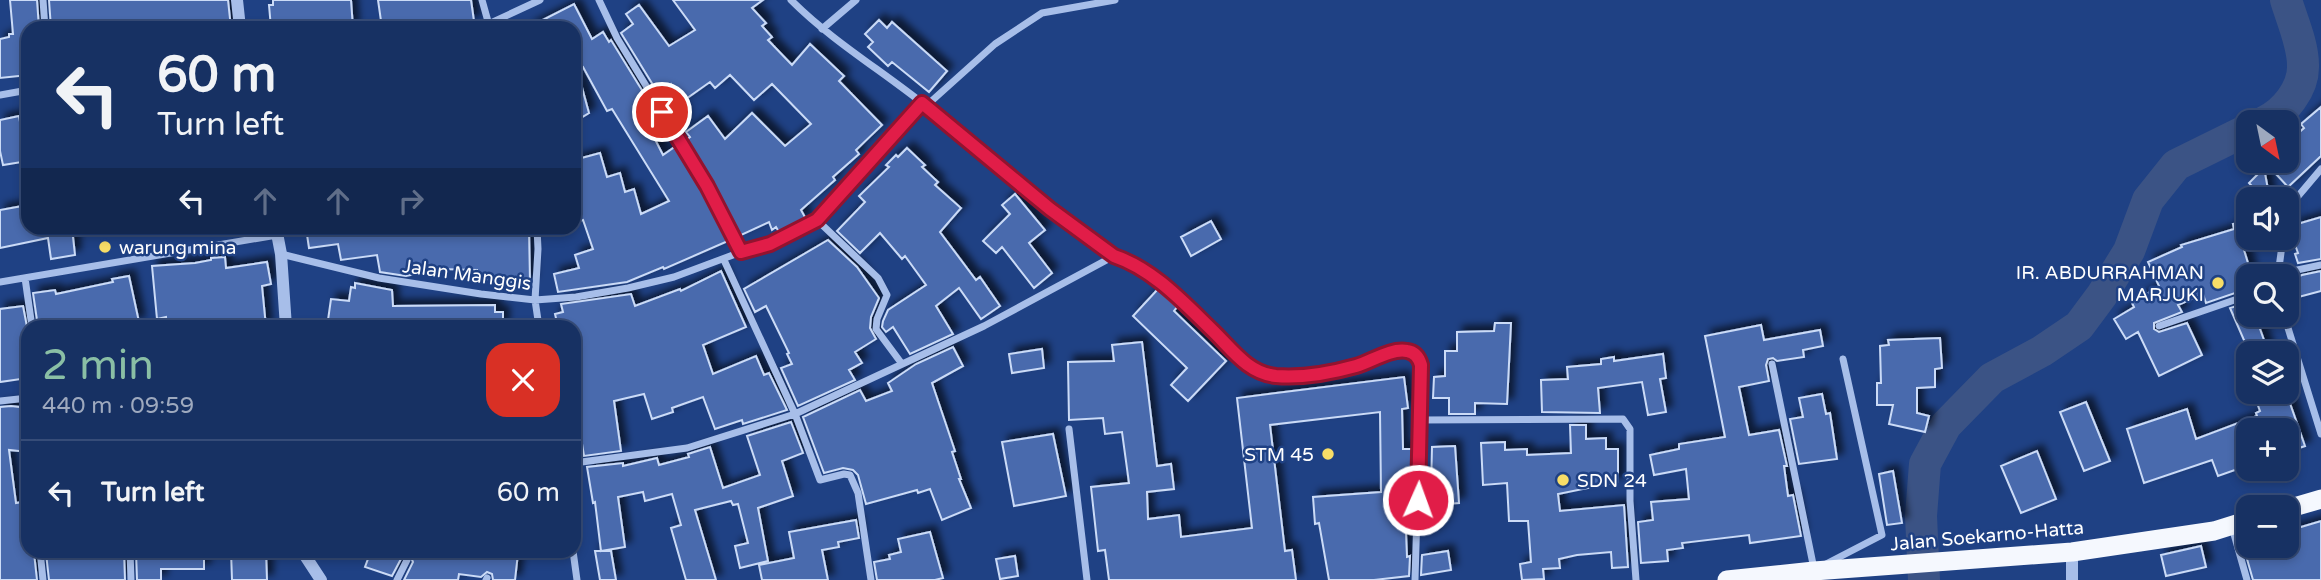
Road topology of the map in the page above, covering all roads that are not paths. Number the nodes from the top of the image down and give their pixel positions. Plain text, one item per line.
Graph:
1 (43, 0) edge
2 (237, 0) edge
3 (482, 0) edge
4 (540, 0) edge
5 (599, 0) edge
6 (791, 0) edge
7 (856, 0) edge
8 (1115, 0) edge
9 (44, 21) edge
10 (239, 21) edge
11 (489, 21) edge
12 (500, 21) edge
13 (822, 30) junction
14 (21, 91) edge
15 (0, 95) edge
16 (924, 104) junction
17 (2321, 169) edge
18 (2299, 195) edge
19 (817, 220) junction
20 (256, 235) edge
21 (278, 235) edge
22 (537, 235) edge
23 (741, 252) junction
24 (281, 254) junction
25 (1114, 256) junction
26 (724, 260) junction
27 (2321, 265) edge
28 (2299, 270) edge
29 (25, 278) junction
30 (0, 282) edge
31 (535, 300) junction
32 (2236, 300) edge
33 (31, 320) edge
34 (286, 320) edge
35 (538, 320) edge
36 (2160, 326) dead end
37 (2288, 327) edge
38 (1843, 359) dead end
39 (902, 364) junction
40 (1772, 364) dead end
41 (21, 399) edge
42 (0, 401) edge
43 (796, 414) junction
44 (1420, 419) junction
45 (1069, 429) dead end
46 (2321, 434) edge
47 (581, 462) edge
48 (2321, 499) edge
49 (2299, 505) edge
50 (2236, 524) edge
51 (2072, 552) junction
52 (41, 558) edge
53 (130, 558) edge
54 (306, 558) edge
55 (574, 558) edge
56 (2244, 558) edge
57 (407, 560) dead end
58 (1814, 570) junction
59 (1744, 579) edge
60 (43, 580) edge
61 (131, 580) edge
62 (320, 580) edge
63 (397, 580) edge
64 (578, 580) edge
65 (871, 580) edge
66 (1087, 580) edge
67 (1415, 580) edge
68 (1636, 580) edge
69 (2072, 580) edge
70 (2247, 580) edge

1 - 9 street
2 - 10 street
3 - 11 street
4 - 12 street
5 - 23 street
6 - 13 street
7 - 13 street
8 - 16 street, Jalan Manggis
13 - 16 street
14 - 15 street
16 - 19 street, Jalan Manggis
16 - 25 street
17 - 18 street
19 - 23 street, Jalan Manggis
19 - 39 street
20 - 29 street
21 - 24 street
22 - 31 street
23 - 26 street, Jalan Manggis
24 - 31 street, Jalan Manggis
24 - 34 street
25 - 39 street
25 - 44 street
26 - 31 street, Jalan Manggis
26 - 43 street
27 - 28 street
29 - 30 street
29 - 33 street
31 - 35 street
32 - 36 street
37 - 46 street
38 - 58 street
39 - 43 street
40 - 58 street
41 - 42 street
43 - 47 street
43 - 65 street
44 - 67 street
44 - 68 street
45 - 66 street
48 - 49 highway
50 - 51 highway, Jalan Soekarno-Hatta
51 - 58 highway, Jalan Soekarno-Hatta
51 - 69 street
52 - 60 street
53 - 61 street
54 - 62 street
55 - 64 street
56 - 70 street
57 - 63 street
58 - 59 highway, Jalan Soekarno-Hatta

